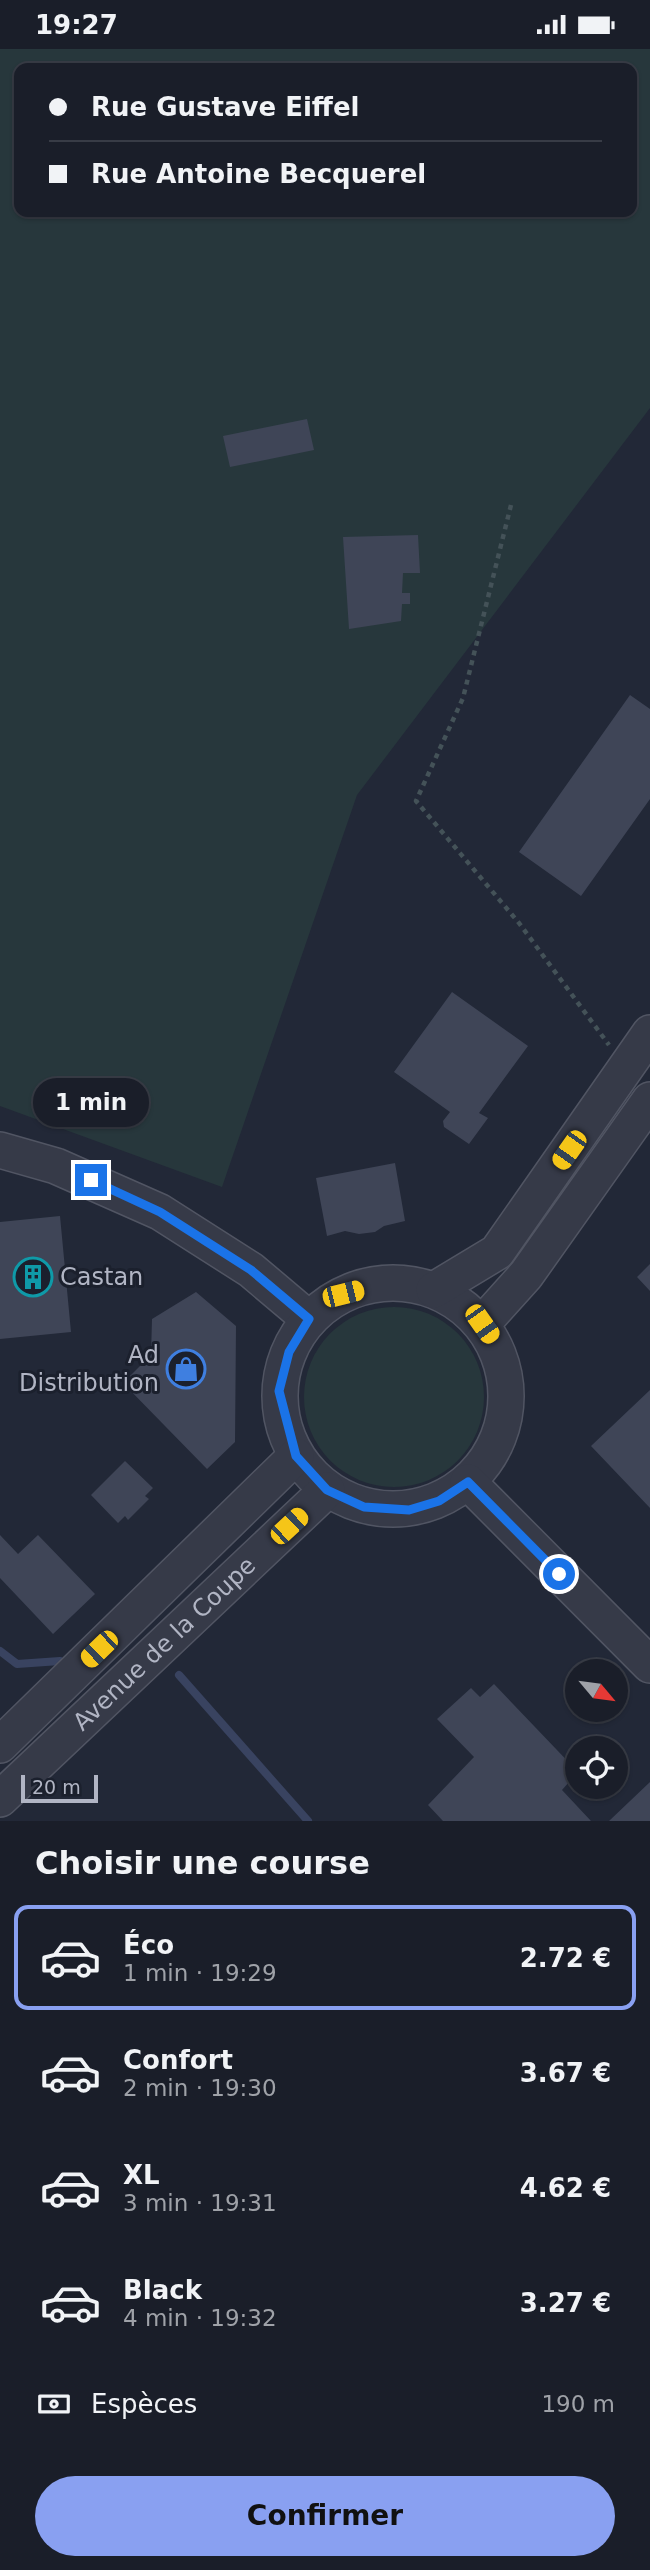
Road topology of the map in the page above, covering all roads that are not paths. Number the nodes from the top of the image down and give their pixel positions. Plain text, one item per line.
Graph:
1 (650, 1033) edge
2 (650, 1100) edge
3 (0, 1150) edge
4 (435, 1290) junction
5 (309, 1319) junction
6 (482, 1324) junction
7 (296, 1456) junction
8 (468, 1482) junction
9 (327, 1490) junction
10 (650, 1665) edge
11 (0, 1745) edge
12 (0, 1799) edge

1 - 4 street
2 - 6 street
3 - 5 street
4 - 5 street
4 - 6 street
5 - 7 street
6 - 8 street
7 - 9 street
7 - 11 street, Avenue de la Coupe
8 - 9 street
8 - 10 street
9 - 12 street, Avenue de la Coupe

